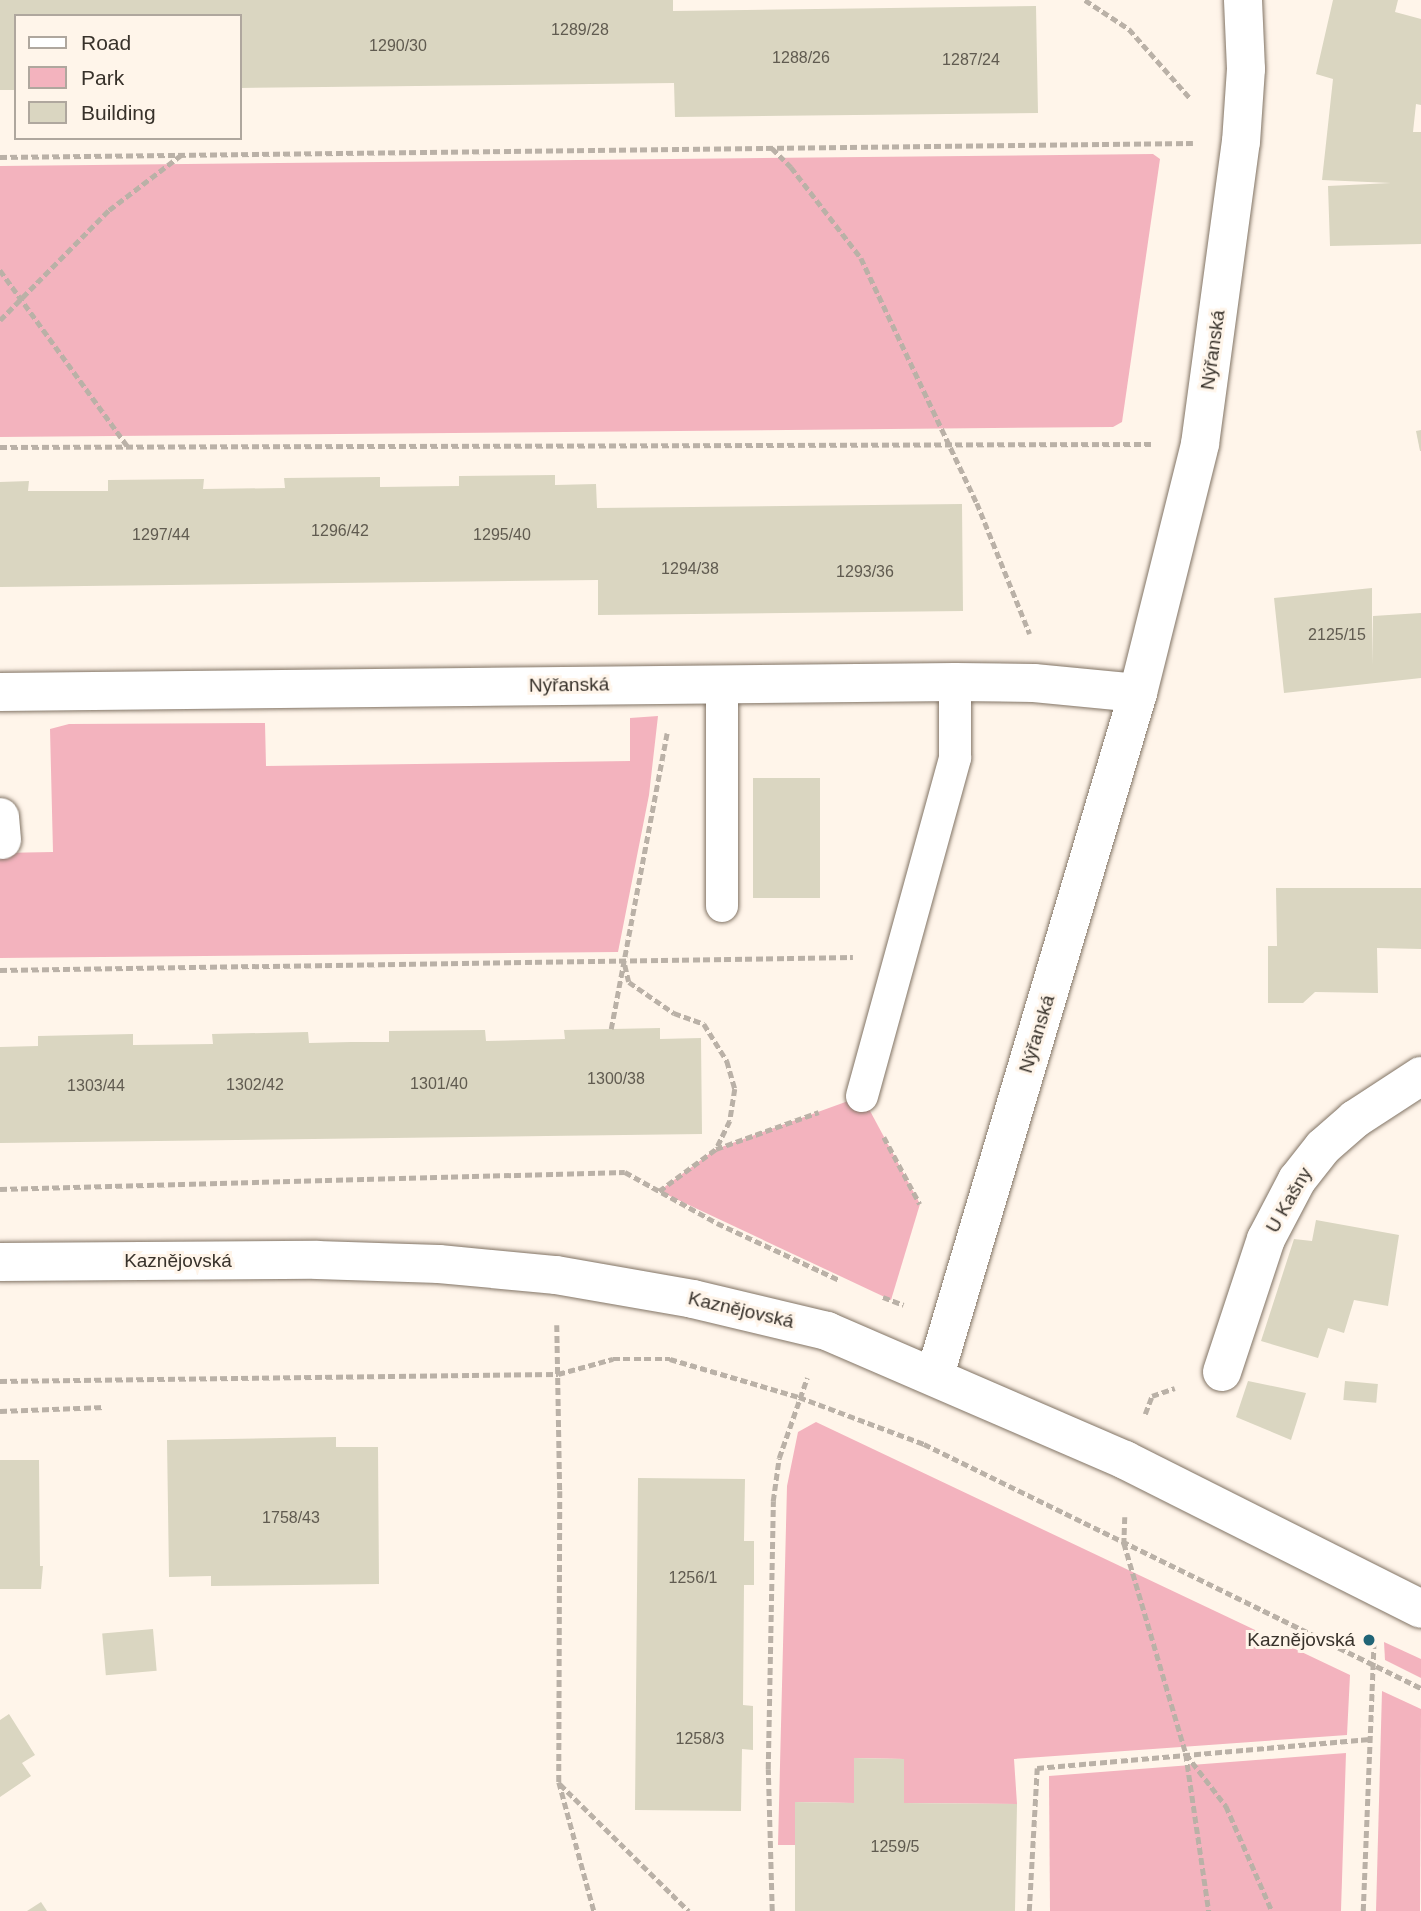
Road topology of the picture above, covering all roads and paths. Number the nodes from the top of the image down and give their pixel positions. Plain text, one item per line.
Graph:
1 (1085, 0) edge
2 (1244, 0) edge
3 (1190, 98) dead end
4 (1241, 142) junction
5 (772, 148) junction
6 (181, 155) junction
7 (0, 157) edge
8 (0, 270) edge
9 (20, 300) junction
10 (0, 320) edge
11 (949, 444) junction
12 (1200, 444) junction
13 (0, 447) edge
14 (128, 447) junction
15 (1032, 639) dead end
16 (955, 682) junction
17 (669, 684) junction
18 (722, 684) junction
19 (0, 692) edge
20 (1138, 693) junction
21 (722, 906) dead end
22 (900, 956) junction
23 (624, 961) junction
24 (0, 970) edge
25 (611, 1029) dead end
26 (1421, 1076) edge
27 (862, 1096) junction
28 (716, 1149) junction
29 (659, 1191) dead end
30 (920, 1204) dead end
31 (0, 1262) edge
32 (827, 1331) junction
33 (1222, 1372) dead end
34 (558, 1374) junction
35 (935, 1375) junction
36 (0, 1381) edge
37 (1152, 1396) dead end
38 (799, 1397) junction
39 (105, 1407) dead end
40 (0, 1411) edge
41 (1143, 1418) dead end
42 (1125, 1460) junction
43 (1124, 1544) junction
44 (1377, 1587) junction
45 (1421, 1609) edge
46 (1373, 1664) junction
47 (1421, 1688) edge
48 (1370, 1739) junction
49 (1186, 1754) junction
50 (559, 1782) junction
51 (594, 1911) edge
52 (689, 1911) edge
53 (772, 1911) edge
54 (1029, 1911) edge
55 (1209, 1911) edge
56 (1272, 1911) edge
57 (1363, 1911) edge

1 - 3 path
2 - 4 street, Nýřanská
4 - 5 path
4 - 12 street, Nýřanská
5 - 6 path
5 - 11 path
6 - 7 path
6 - 9 path
8 - 9 path
9 - 10 path
9 - 14 path
11 - 12 path
11 - 14 path
11 - 15 path
12 - 20 street, Nýřanská
13 - 14 path
16 - 18 street, Nýřanská
16 - 20 street, Nýřanská
16 - 22 lane
17 - 18 street, Nýřanská
17 - 19 street, Nýřanská
17 - 23 path
18 - 21 lane
20 - 35 street, Nýřanská
22 - 23 path
22 - 27 lane
23 - 24 path
23 - 25 path
23 - 28 path
26 - 33 street, U Kašny
27 - 28 path
27 - 30 path
28 - 29 path
31 - 32 street, Kaznějovská
32 - 35 street, Kaznějovská
32 - 38 path
34 - 36 path
34 - 38 path
34 - 50 path
35 - 42 street, Kaznějovská
37 - 41 path
38 - 43 path
38 - 53 path
39 - 40 path
42 - 43 path
42 - 44 street, Kaznějovská
43 - 46 path
43 - 49 path
44 - 45 street, Kaznějovská
44 - 46 path
46 - 47 path
46 - 48 path
48 - 49 path
48 - 57 path
49 - 54 path
49 - 55 path
49 - 56 path
50 - 51 path
50 - 52 path

